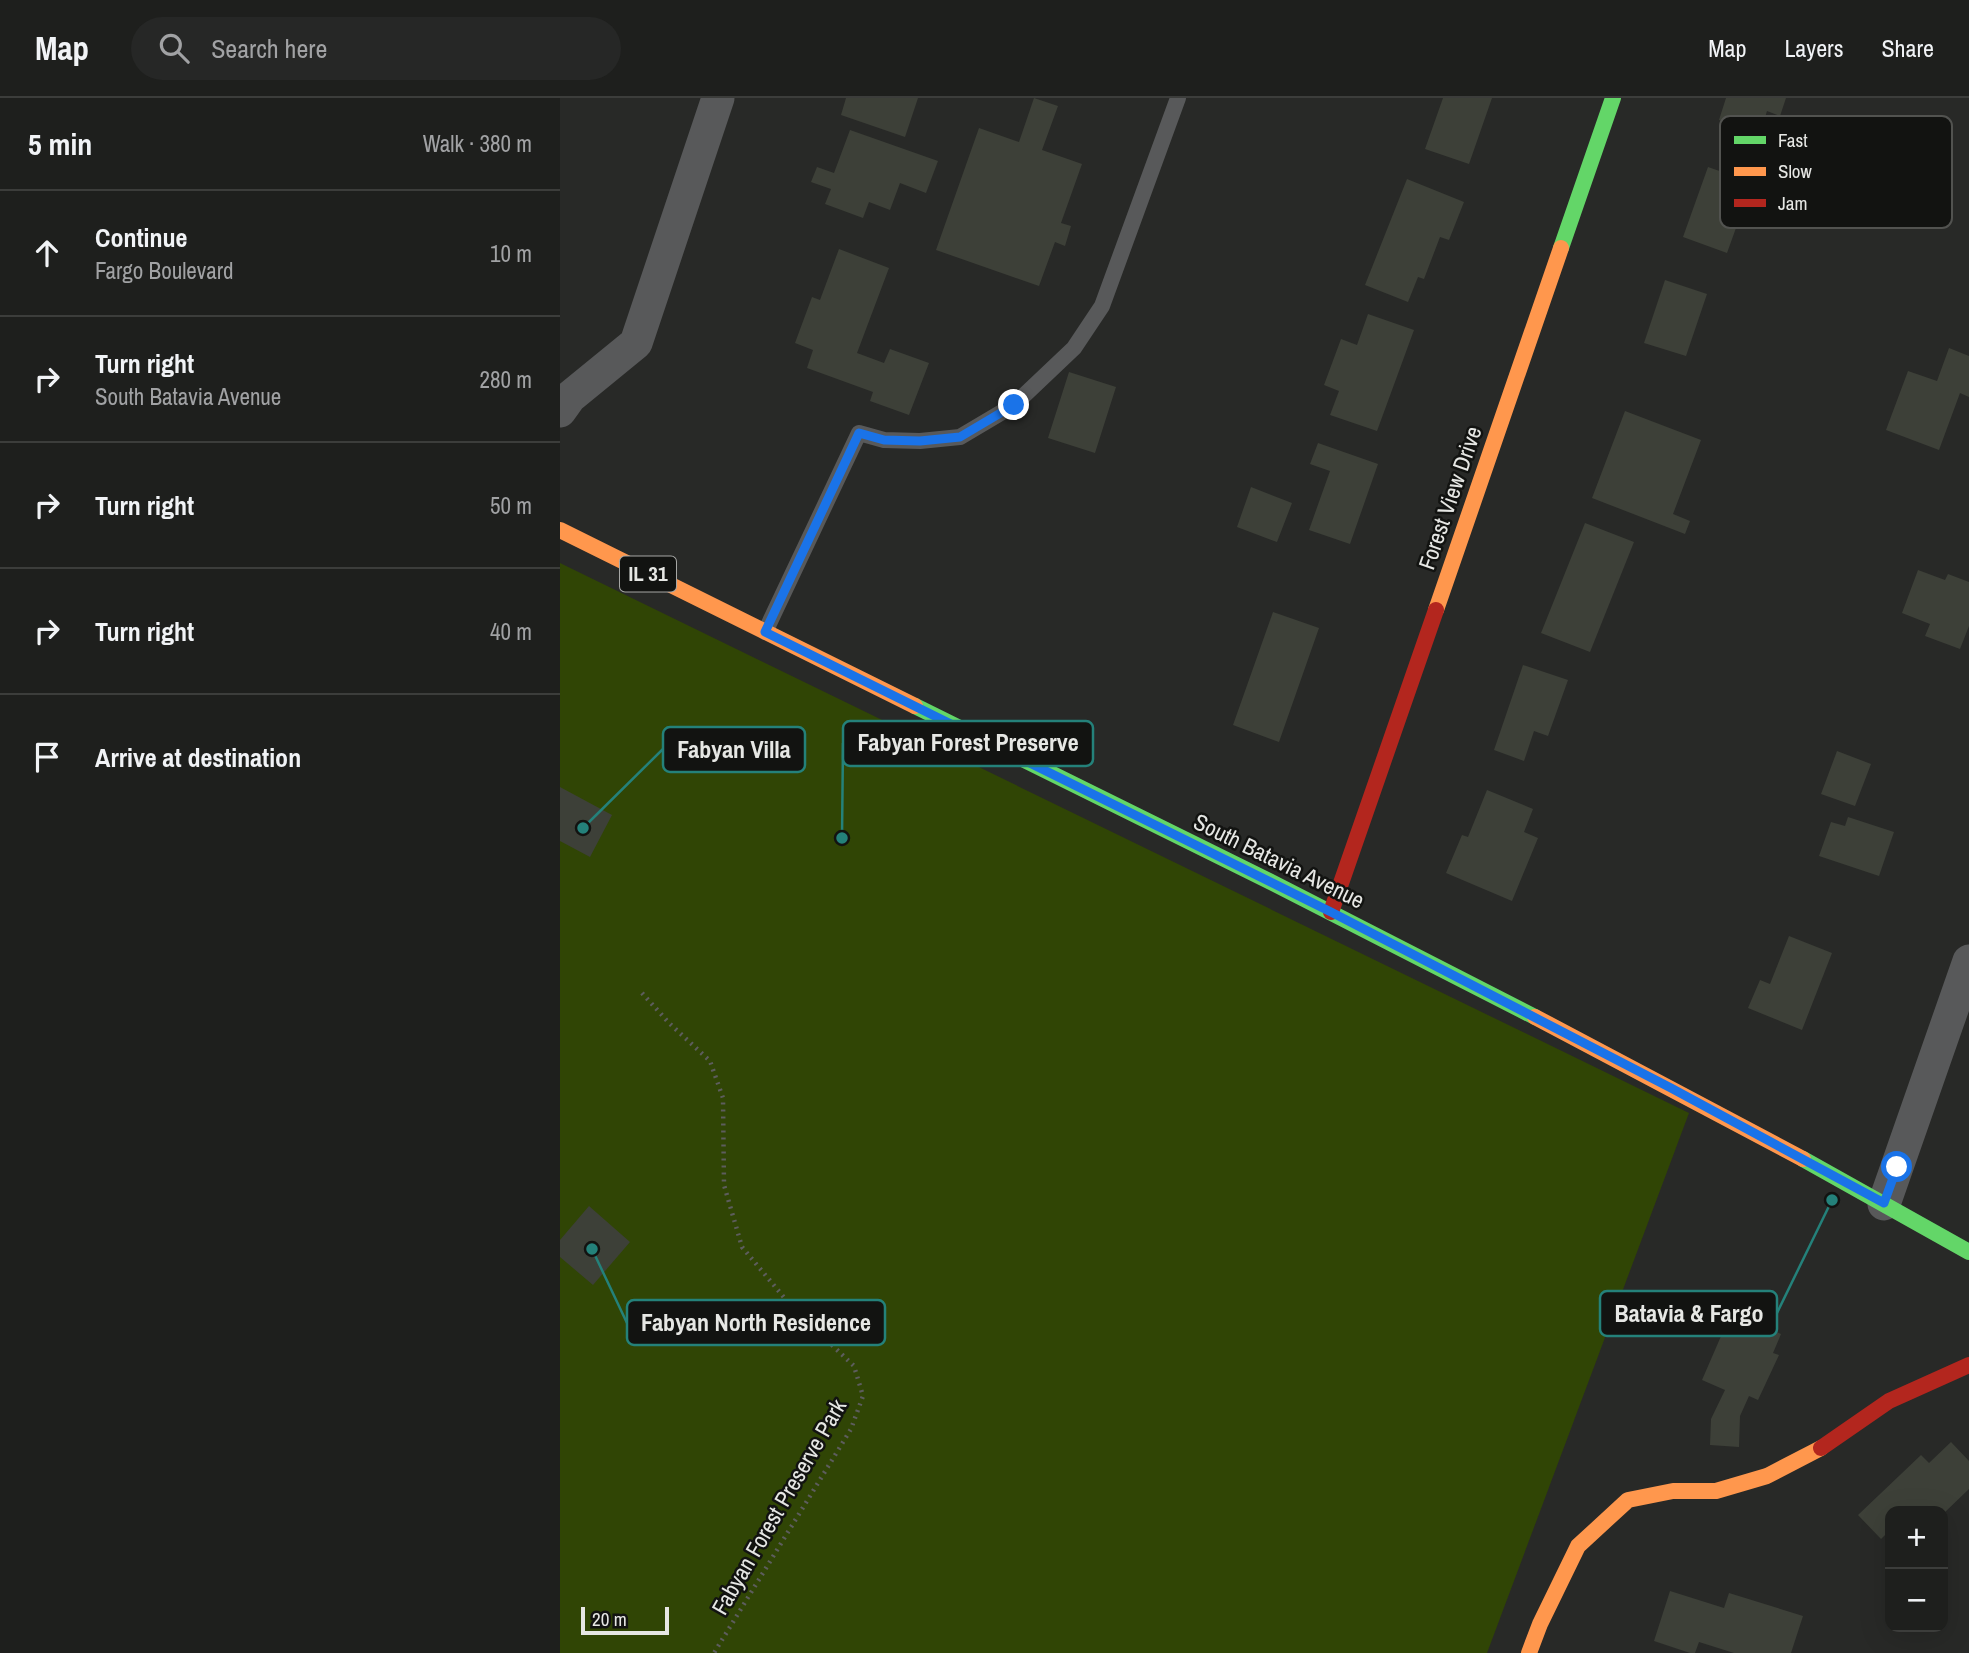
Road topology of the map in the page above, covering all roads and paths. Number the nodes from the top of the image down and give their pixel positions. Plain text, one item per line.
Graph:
1 (718, 98) edge
2 (1178, 98) edge
3 (1613, 98) edge
4 (560, 411) edge
5 (560, 530) edge
6 (765, 632) junction
7 (1331, 912) junction
8 (1969, 961) edge
9 (642, 993) dead end
10 (1884, 1203) junction
11 (1969, 1252) edge
12 (1969, 1365) edge
13 (714, 1653) edge
14 (1529, 1653) edge

1 - 4 street
2 - 6 lane
3 - 7 main road, Forest View Drive
5 - 6 main road, South Batavia Avenue / IL 31
6 - 7 main road, South Batavia Avenue / IL 31
7 - 10 main road, South Batavia Avenue / IL 31
8 - 10 street
9 - 13 path, Fabyan Forest Preserve Park
10 - 11 main road, South Batavia Avenue / IL 31
12 - 14 main road

